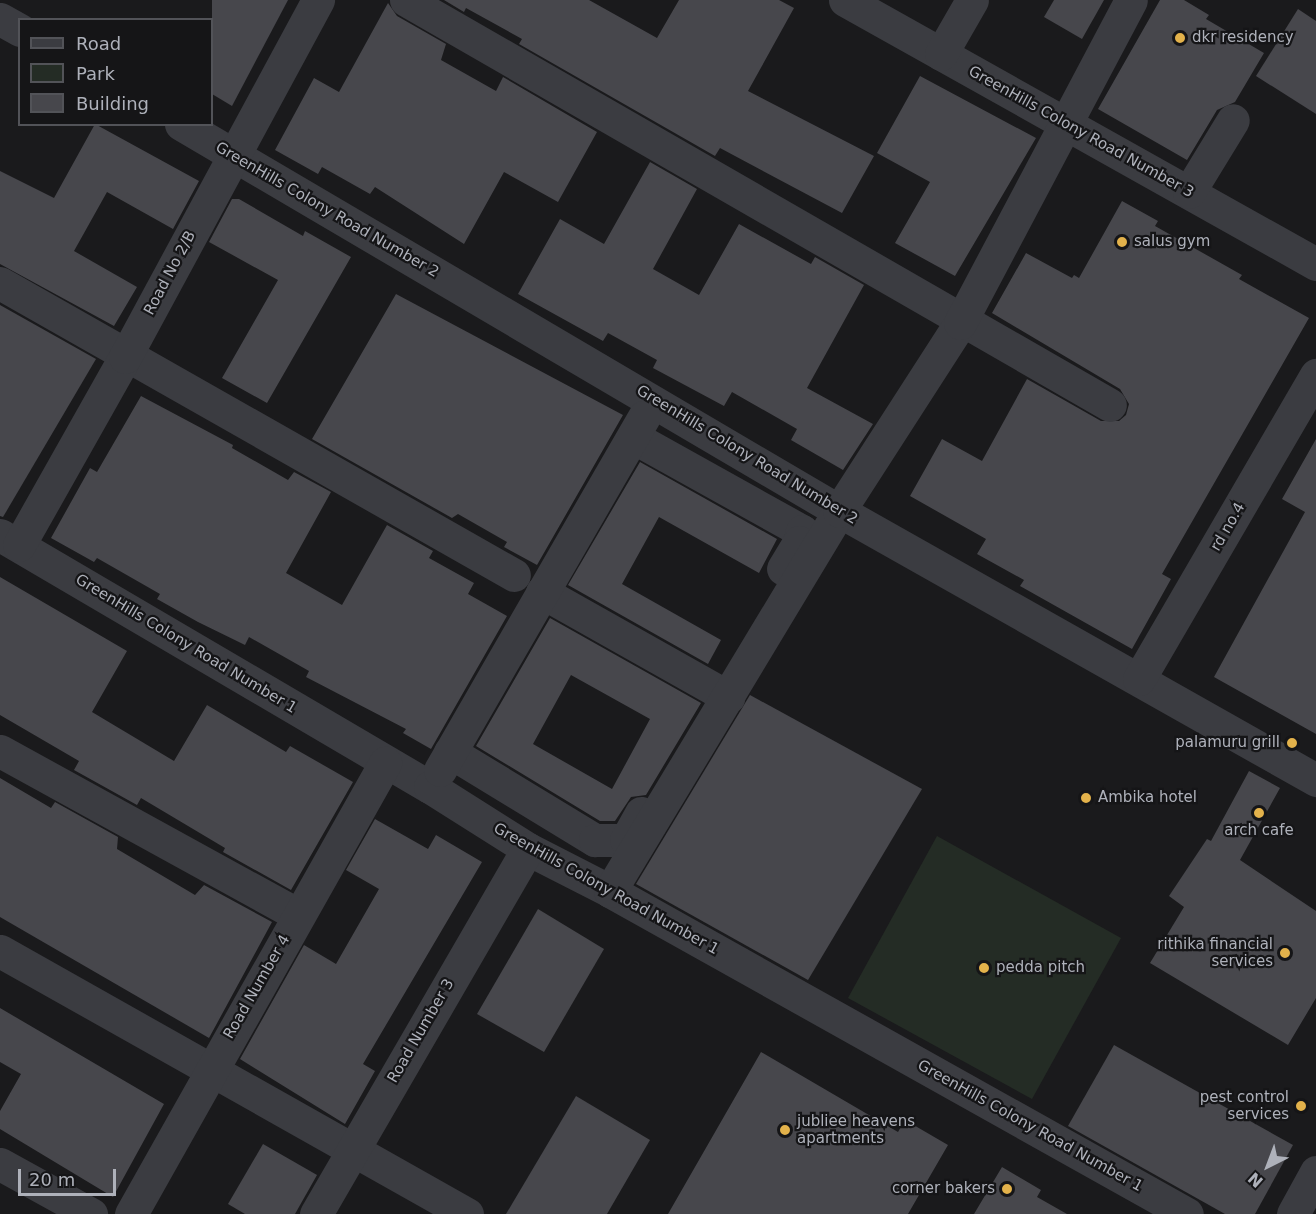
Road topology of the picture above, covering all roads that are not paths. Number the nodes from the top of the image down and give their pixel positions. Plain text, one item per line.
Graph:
1 (318, 0) edge
2 (405, 0) edge
3 (845, 0) edge
4 (972, 0) edge
5 (1131, 0) edge
6 (0, 19) edge
7 (18, 29) edge
8 (940, 54) junction
9 (1233, 120) dead end
10 (1063, 123) junction
11 (184, 126) edge
12 (233, 155) junction
13 (1189, 192) junction
14 (1316, 264) edge
15 (0, 283) edge
16 (960, 323) junction
17 (125, 357) junction
18 (1316, 375) edge
19 (654, 399) junction
20 (1110, 405) dead end
21 (633, 437) junction
22 (839, 511) junction
23 (10, 540) edge
24 (514, 575) dead end
25 (542, 592) junction
26 (1140, 679) junction
27 (719, 692) junction
28 (0, 751) edge
29 (450, 752) junction
30 (385, 763) junction
31 (1316, 780) edge
32 (430, 787) junction
33 (528, 849) junction
34 (610, 891) junction
35 (298, 915) junction
36 (0, 951) edge
37 (209, 1071) junction
38 (352, 1150) junction
39 (0, 1164) edge
40 (1316, 1172) edge
41 (91, 1214) edge
42 (131, 1214) edge
43 (316, 1214) edge
44 (467, 1214) edge
45 (1187, 1214) edge
46 (1293, 1214) edge

1 - 12 street, Road No 2/B
2 - 16 street
3 - 8 street, GreenHills Colony Road Number 3
4 - 8 street
5 - 10 street
6 - 7 street
8 - 10 street, GreenHills Colony Road Number 3
9 - 13 street
10 - 13 street, GreenHills Colony Road Number 3
10 - 16 street
11 - 12 street, GreenHills Colony Road Number 2
12 - 17 street, Road No 2/B
12 - 19 street, GreenHills Colony Road Number 2
13 - 14 street, GreenHills Colony Road Number 3
15 - 17 street
16 - 20 street
16 - 22 street
17 - 23 street, Road No 2/B
17 - 24 street
18 - 26 street, rd no.4
19 - 21 street
19 - 22 street, GreenHills Colony Road Number 2
21 - 25 street
21 - 27 street
22 - 26 street, GreenHills Colony Road Number 2
22 - 27 street
23 - 30 street, GreenHills Colony Road Number 1
25 - 27 street
25 - 29 street
26 - 31 street, GreenHills Colony Road Number 2
27 - 29 street
27 - 34 street
28 - 35 street
29 - 32 street
30 - 32 street, GreenHills Colony Road Number 1
30 - 35 street, Road Number 4
32 - 33 street, GreenHills Colony Road Number 1
33 - 34 street, GreenHills Colony Road Number 1
33 - 38 street, Road Number 3
34 - 45 street, GreenHills Colony Road Number 1
35 - 37 street, Road Number 4
36 - 37 street
37 - 38 street
37 - 42 street, Road Number 4
38 - 43 street, Road Number 3
38 - 44 street
39 - 41 street
40 - 46 street

